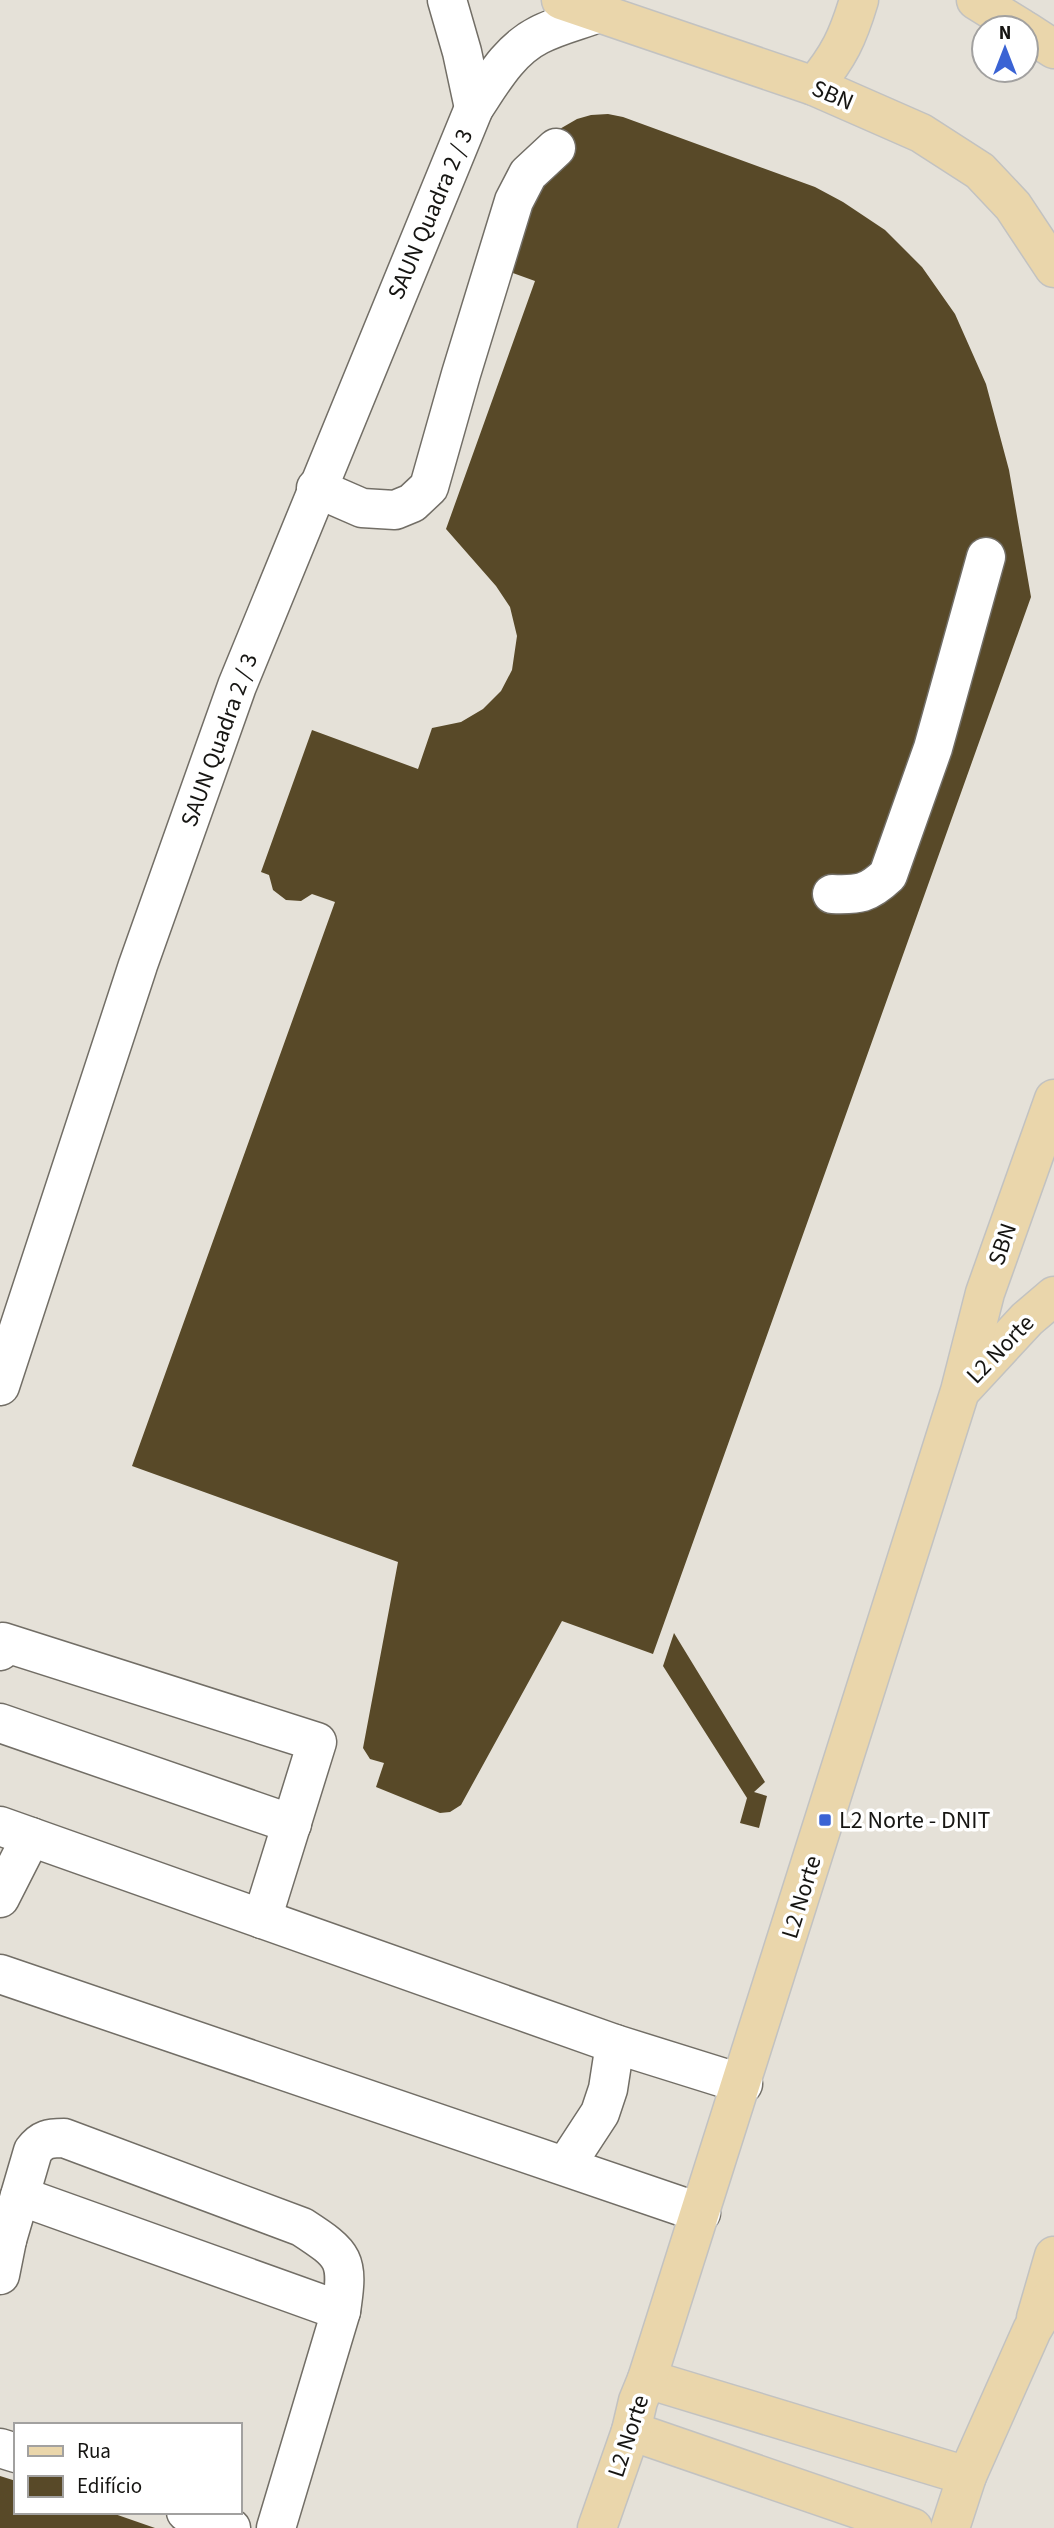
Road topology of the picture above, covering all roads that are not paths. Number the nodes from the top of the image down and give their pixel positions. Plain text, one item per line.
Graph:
1 (447, 0) edge
2 (561, 0) edge
3 (859, 0) edge
4 (976, 0) edge
5 (601, 12) junction
6 (998, 14) edge
7 (814, 86) junction
8 (474, 108) junction
9 (556, 148) dead end
10 (1054, 268) edge
11 (316, 488) junction
12 (986, 557) dead end
13 (832, 894) dead end
14 (1054, 1099) edge
15 (1054, 1296) edge
16 (0, 1386) edge
17 (960, 1391) junction
18 (0, 1651) edge
19 (0, 1723) edge
20 (292, 1824) junction
21 (15, 1831) edge
22 (0, 1898) edge
23 (262, 1919) junction
24 (0, 1974) edge
25 (615, 2043) junction
26 (743, 2084) junction
27 (566, 2165) junction
28 (20, 2196) junction
29 (701, 2213) junction
30 (2, 2251) edge
31 (1054, 2256) edge
32 (1054, 2293) edge
33 (341, 2311) junction
34 (1032, 2330) junction
35 (648, 2379) junction
36 (631, 2431) junction
37 (967, 2476) junction
38 (192, 2514) edge
39 (231, 2528) edge
40 (276, 2528) edge
41 (597, 2528) edge
42 (913, 2528) edge
43 (950, 2528) edge

1 - 8 street, SAUN Quadra 2 / 3
2 - 5 main road, SBN
3 - 7 main road
4 - 6 main road
5 - 7 main road, SBN
5 - 8 street, SAUN Quadra 2 / 3
7 - 10 main road, SBN
8 - 11 street, SAUN Quadra 2 / 3
9 - 11 street
11 - 16 street, SAUN Quadra 2 / 3
12 - 13 street
14 - 17 main road, SBN
15 - 17 main road, L2 Norte
17 - 26 main road, L2 Norte
18 - 20 street
19 - 20 street
20 - 23 street
21 - 22 street
21 - 23 street
23 - 25 street
24 - 27 street
25 - 26 street
25 - 27 street
26 - 29 main road, L2 Norte
27 - 29 street
28 - 30 street
28 - 33 street
28 - 33 street
29 - 35 main road, L2 Norte
31 - 34 main road
32 - 34 main road
33 - 40 street
34 - 37 main road
35 - 36 main road, L2 Norte
35 - 37 main road
36 - 41 main road, L2 Norte
36 - 42 main road
37 - 43 main road
38 - 39 street

